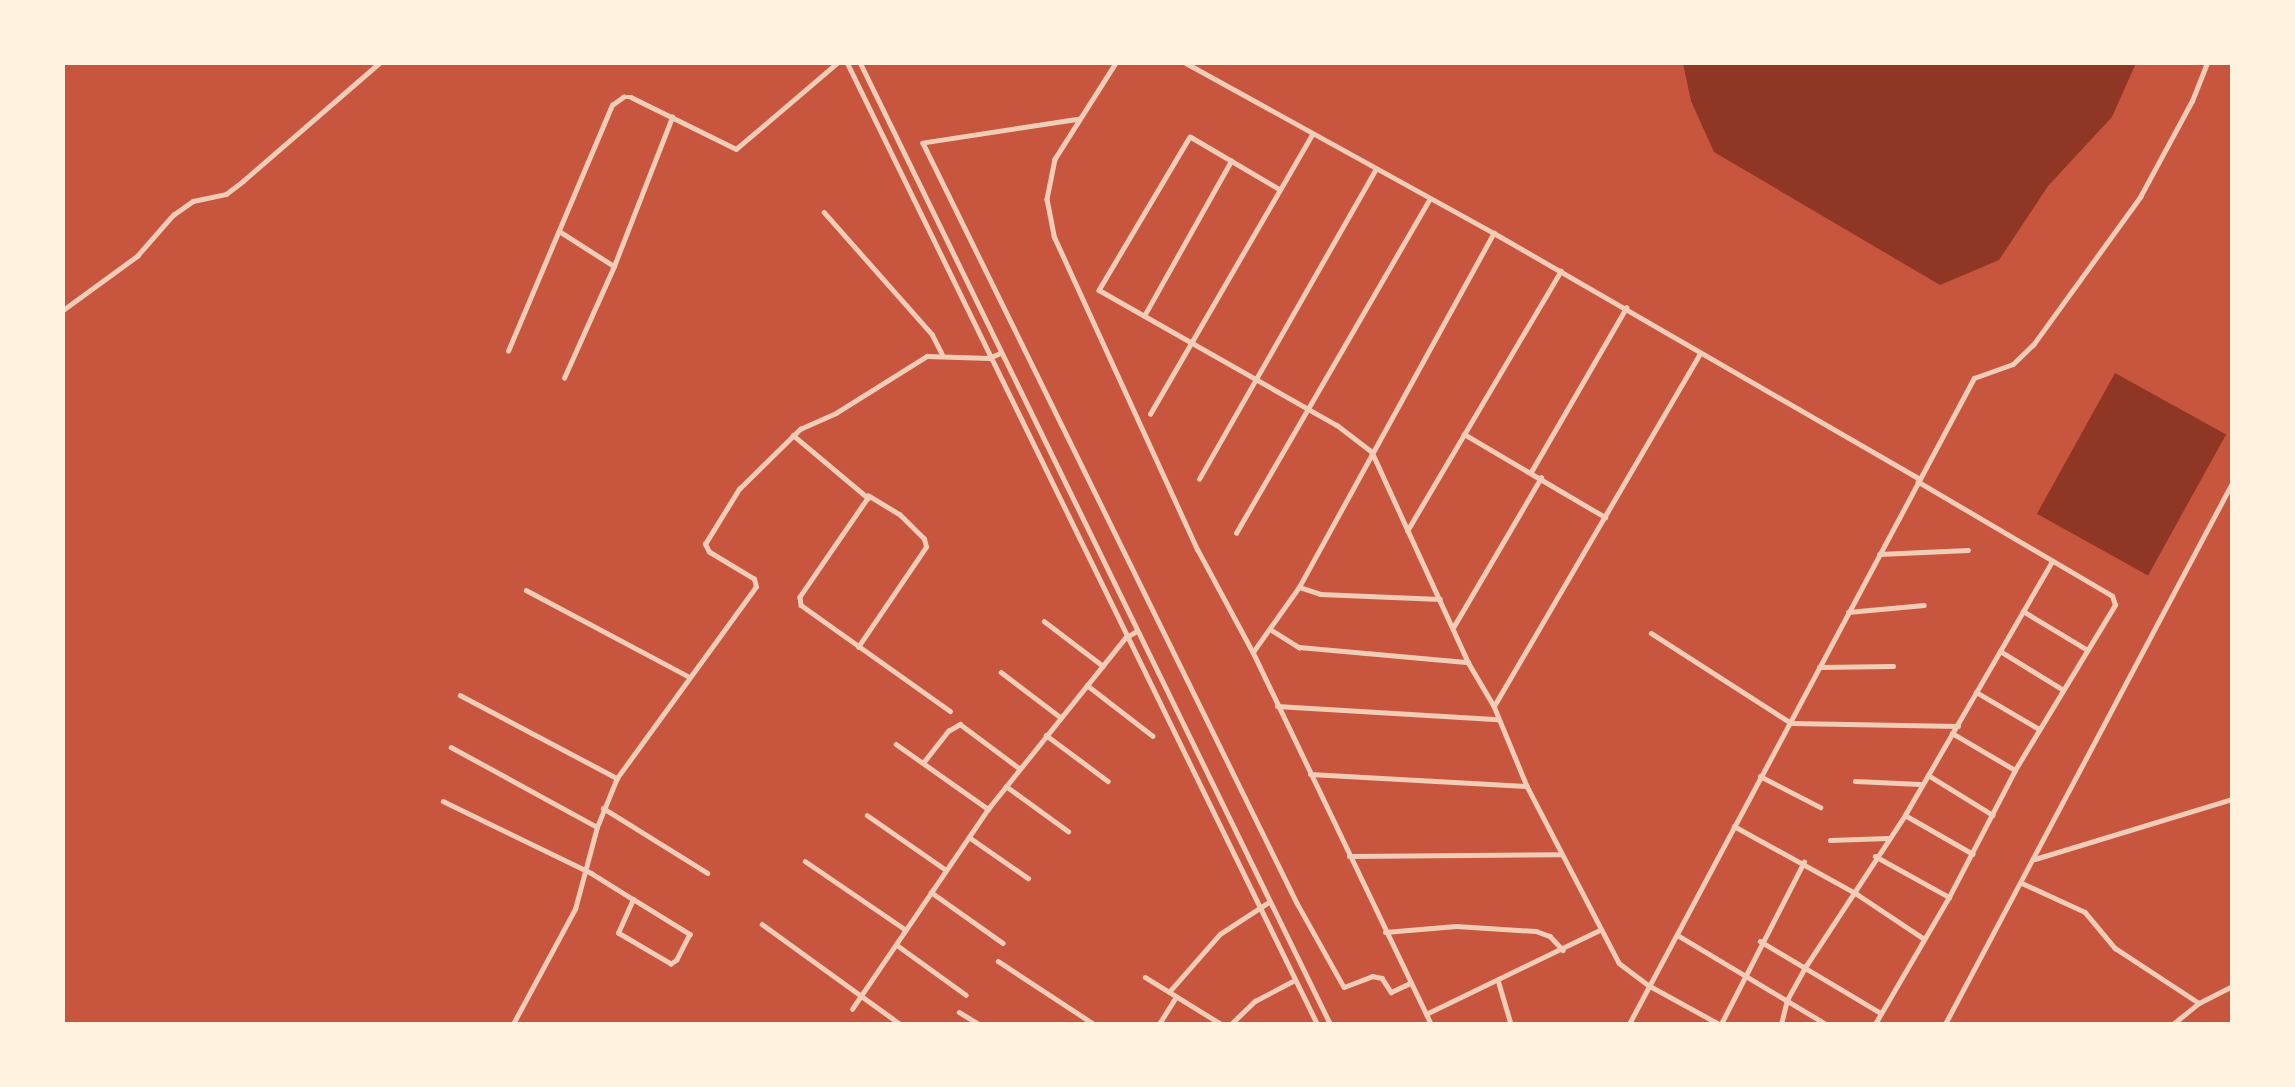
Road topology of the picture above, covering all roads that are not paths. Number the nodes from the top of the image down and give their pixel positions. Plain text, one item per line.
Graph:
1 (379, 63) edge
2 (837, 63) edge
3 (847, 63) edge
4 (860, 63) edge
5 (1116, 63) edge
6 (1186, 63) edge
7 (2207, 63) edge
8 (672, 117) junction
9 (1080, 119) junction
10 (1312, 135) junction
11 (1231, 161) junction
12 (1375, 170) junction
13 (1280, 190) junction
14 (1430, 199) junction
15 (824, 212) dead end
16 (559, 230) junction
17 (1494, 233) junction
18 (614, 266) junction
19 (1561, 271) junction
20 (1626, 308) junction
21 (63, 310) edge
22 (1144, 316) junction
23 (1191, 344) junction
24 (509, 351) dead end
25 (1000, 353) junction
26 (942, 354) junction
27 (1700, 354) junction
28 (989, 358) junction
29 (564, 378) dead end
30 (1254, 379) junction
31 (1310, 411) junction
32 (1150, 414) dead end
33 (1464, 434) junction
34 (793, 435) junction
35 (1372, 452) junction
36 (1531, 472) junction
37 (1541, 478) junction
38 (1199, 479) dead end
39 (1919, 480) junction
40 (2232, 483) edge
41 (868, 496) junction
42 (1605, 517) junction
43 (1407, 531) junction
44 (1236, 533) dead end
45 (1968, 550) dead end
46 (1879, 554) junction
47 (2052, 561) junction
48 (1299, 587) junction
49 (526, 590) dead end
50 (1440, 599) junction
51 (1924, 605) dead end
52 (2023, 611) junction
53 (1848, 612) junction
54 (1044, 621) dead end
55 (1454, 627) junction
56 (1272, 631) junction
57 (1135, 632) junction
58 (1651, 634) dead end
59 (1125, 638) junction
60 (858, 647) junction
61 (2086, 649) junction
62 (2000, 651) junction
63 (1253, 652) junction
64 (1468, 662) junction
65 (1103, 666) junction
66 (1893, 666) dead end
67 (1819, 667) junction
68 (1001, 672) dead end
69 (688, 676) junction
70 (1087, 685) junction
71 (2063, 689) junction
72 (1976, 692) junction
73 (460, 695) dead end
74 (1277, 706) junction
75 (1494, 706) junction
76 (950, 711) dead end
77 (1060, 717) junction
78 (1498, 719) junction
79 (1791, 723) junction
80 (1958, 726) junction
81 (2039, 729) junction
82 (1952, 733) junction
83 (1046, 735) junction
84 (1153, 736) dead end
85 (896, 744) dead end
86 (451, 747) dead end
87 (923, 762) junction
88 (1020, 768) junction
89 (2015, 770) junction
90 (1310, 774) junction
91 (1928, 775) junction
92 (1760, 776) junction
93 (617, 778) junction
94 (1855, 781) dead end
95 (1108, 782) dead end
96 (1921, 784) junction
97 (1006, 786) junction
98 (1527, 786) junction
99 (2232, 799) edge
100 (443, 801) dead end
101 (1820, 807) dead end
102 (603, 808) junction
103 (988, 809) junction
104 (1993, 815) junction
105 (867, 816) dead end
106 (1905, 816) junction
107 (1734, 826) junction
108 (597, 827) junction
109 (1068, 831) dead end
110 (969, 837) junction
111 (1888, 838) junction
112 (1830, 840) dead end
113 (1561, 854) junction
114 (1973, 854) junction
115 (1349, 856) junction
116 (1875, 856) junction
117 (2035, 859) junction
118 (805, 861) dead end
119 (1804, 862) junction
120 (946, 870) junction
121 (584, 871) junction
122 (708, 873) dead end
123 (1028, 878) dead end
124 (2022, 883) junction
125 (931, 892) junction
126 (1857, 894) junction
127 (1949, 897) junction
128 (633, 899) junction
129 (1269, 902) junction
130 (1259, 907) junction
131 (762, 924) dead end
132 (906, 930) junction
133 (1600, 930) junction
134 (1385, 932) junction
135 (1679, 936) junction
136 (1923, 939) junction
137 (1760, 941) junction
138 (1003, 943) dead end
139 (897, 945) junction
140 (1563, 950) junction
141 (998, 961) dead end
142 (1806, 965) junction
143 (1743, 974) junction
144 (1145, 977) dead end
145 (1295, 980) junction
146 (1498, 980) junction
147 (1410, 983) junction
148 (1650, 986) junction
149 (2232, 986) edge
150 (1169, 992) junction
151 (863, 995) junction
152 (966, 995) dead end
153 (1176, 997) junction
154 (1787, 1000) junction
155 (2199, 1003) junction
156 (852, 1009) dead end
157 (959, 1012) dead end
158 (1881, 1013) junction
159 (1426, 1014) junction
160 (513, 1024) edge
161 (900, 1024) edge
162 (979, 1024) edge
163 (1094, 1024) edge
164 (1159, 1024) edge
165 (1221, 1024) edge
166 (1231, 1024) edge
167 (1317, 1024) edge
168 (1330, 1024) edge
169 (1431, 1024) edge
170 (1511, 1024) edge
171 (1629, 1024) edge
172 (1720, 1024) edge
173 (1782, 1024) edge
174 (1826, 1024) edge
175 (1875, 1024) edge
176 (1944, 1024) edge
177 (2173, 1024) edge

1 - 21 street
2 - 8 street
3 - 28 street
4 - 25 street
5 - 9 street
6 - 10 street
7 - 39 street
8 - 16 street
8 - 18 street
9 - 63 street
9 - 147 street
10 - 12 street
10 - 13 street
11 - 13 street
11 - 22 street
11 - 22 street
12 - 14 street
12 - 30 street
13 - 23 street
14 - 17 street
14 - 31 street
15 - 26 street
16 - 18 street
16 - 24 street
17 - 19 street
17 - 35 street
18 - 29 street
19 - 20 street
19 - 33 street
20 - 27 street
20 - 36 street
22 - 23 street
23 - 30 street
23 - 32 street
25 - 28 street
25 - 57 street
26 - 28 street
26 - 34 street
27 - 39 street
27 - 42 street
28 - 59 street
30 - 31 street
30 - 38 street
31 - 35 street
31 - 44 street
33 - 36 street
33 - 43 street
34 - 41 street
34 - 69 street
35 - 43 street
35 - 48 street
36 - 37 street
37 - 42 street
37 - 55 street
39 - 46 street
39 - 47 street
40 - 117 street
41 - 60 street
41 - 60 street
42 - 75 street
43 - 50 street
45 - 46 street
46 - 53 street
47 - 52 street
47 - 61 street
48 - 50 street
48 - 56 street
49 - 69 street
50 - 55 street
51 - 53 street
52 - 61 street
52 - 62 street
53 - 67 street
54 - 65 street
55 - 64 street
56 - 63 street
56 - 64 street
57 - 59 street
57 - 129 street
58 - 79 street
59 - 65 street
59 - 130 street
60 - 76 street
61 - 71 street
62 - 71 street
62 - 72 street
63 - 74 street
64 - 75 street
65 - 70 street
66 - 67 street
67 - 79 street
68 - 77 street
69 - 93 street
70 - 77 street
70 - 84 street
71 - 81 street
72 - 80 street
72 - 81 street
73 - 93 street
74 - 78 street
74 - 90 street
75 - 78 street
77 - 83 street
78 - 98 street
79 - 80 street
79 - 92 street
80 - 82 street
81 - 89 street
82 - 89 street
82 - 91 street
83 - 88 street
83 - 95 street
85 - 87 street
86 - 108 street
87 - 88 street
87 - 103 street
88 - 97 street
89 - 104 street
90 - 98 street
90 - 115 street
91 - 96 street
91 - 104 street
92 - 101 street
92 - 107 street
93 - 102 street
94 - 96 street
96 - 106 street
97 - 103 street
97 - 109 street
98 - 113 street
99 - 117 street
100 - 121 street
102 - 108 street
102 - 122 street
103 - 110 street
104 - 114 street
105 - 120 street
106 - 111 street
106 - 114 street
107 - 119 street
107 - 135 street
108 - 121 street
110 - 120 street
110 - 123 street
111 - 112 street
111 - 116 street
113 - 115 street
113 - 133 street
114 - 127 street
115 - 134 street
116 - 126 street
116 - 127 street
117 - 124 street
118 - 132 street
119 - 126 street
119 - 137 street
120 - 125 street
121 - 128 street
121 - 160 street
124 - 155 street
124 - 176 street
125 - 132 street
125 - 138 street
126 - 136 street
126 - 142 street
127 - 136 street
128 - 128 street
129 - 130 street
129 - 168 street
130 - 145 street
130 - 150 street
131 - 151 street
132 - 139 street
133 - 140 street
133 - 148 street
134 - 140 street
134 - 147 street
135 - 143 street
135 - 148 street
136 - 158 street
137 - 142 street
137 - 143 street
139 - 151 street
139 - 152 street
140 - 146 street
141 - 163 street
142 - 154 street
142 - 158 street
143 - 154 street
143 - 172 street
144 - 150 street
145 - 166 street
145 - 167 street
146 - 159 street
146 - 170 street
147 - 159 street
148 - 171 street
148 - 172 street
149 - 155 street
150 - 153 street
151 - 156 street
151 - 161 street
153 - 164 street
153 - 165 street
154 - 173 street
154 - 174 street
155 - 177 street
157 - 162 street
158 - 175 street
159 - 169 street

